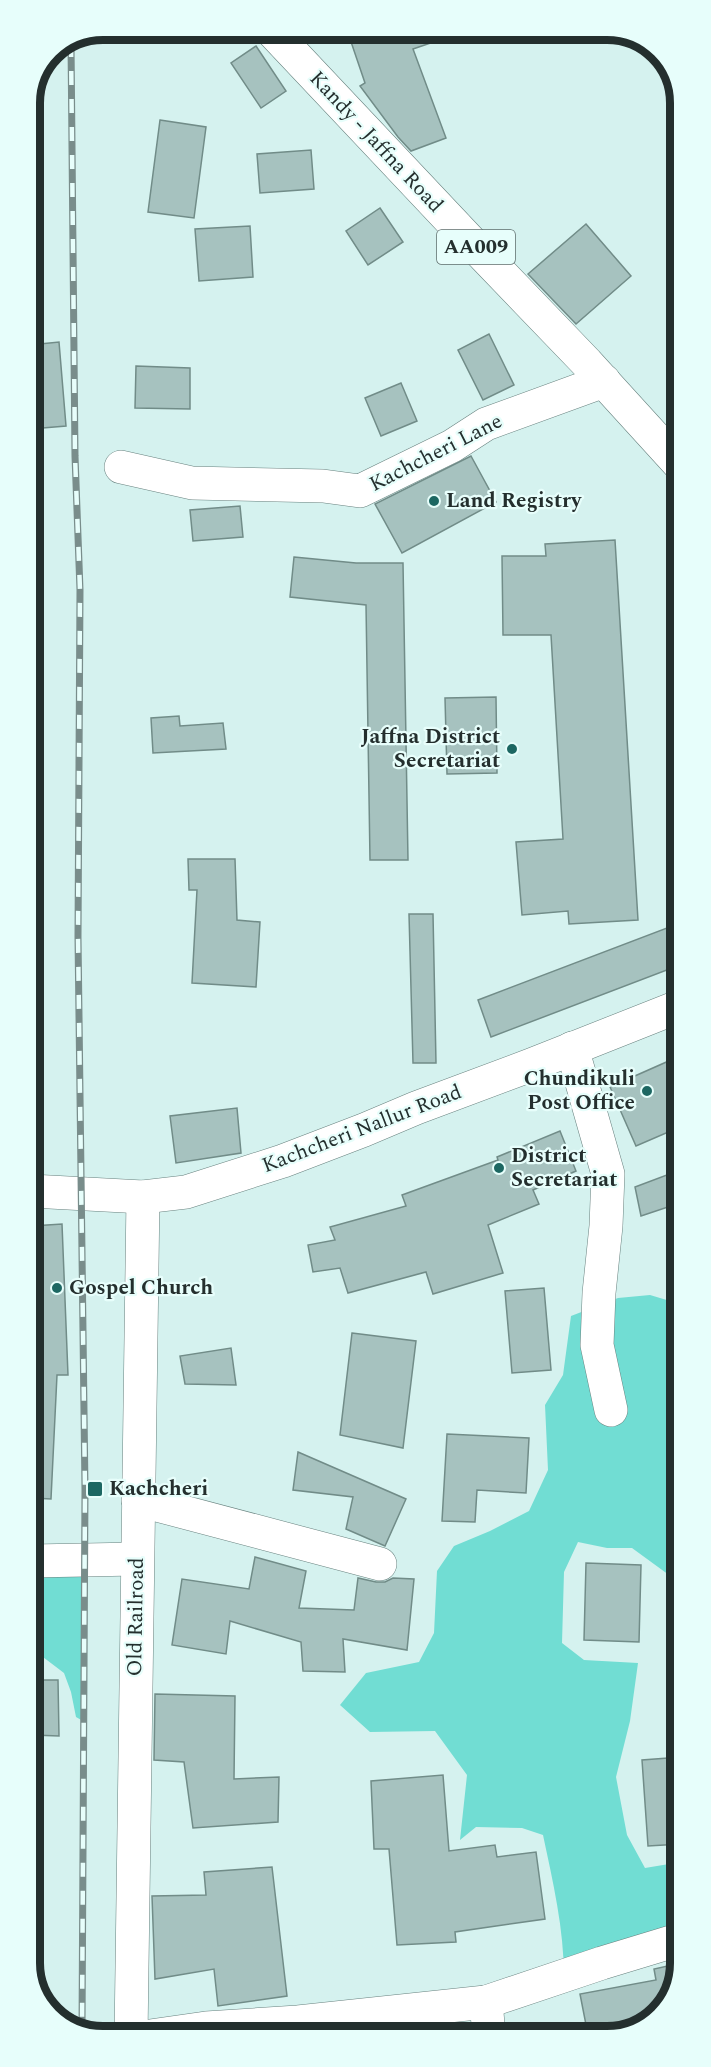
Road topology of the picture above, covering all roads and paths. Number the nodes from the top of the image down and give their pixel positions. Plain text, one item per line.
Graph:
1 (288, 40) edge
2 (604, 381) junction
3 (670, 454) edge
4 (121, 467) dead end
5 (670, 1010) edge
6 (572, 1048) junction
7 (40, 1191) edge
8 (143, 1197) junction
9 (610, 1410) dead end
10 (138, 1500) junction
11 (137, 1559) junction
12 (40, 1561) edge
13 (380, 1564) dead end
14 (670, 1943) edge
15 (486, 2002) junction
16 (130, 2026) edge
17 (237, 2026) edge
18 (488, 2026) edge

1 - 2 main road, Kandy - Jaffna Road / AA009
2 - 3 main road, Kandy - Jaffna Road / AA009
2 - 4 main road, Kachcheri Lane
5 - 6 main road, Kachcheri Nallur Road
6 - 8 main road, Kachcheri Nallur Road
6 - 9 main road
7 - 8 main road, Kachcheri Nallur Road
8 - 10 main road, Old Railroad
10 - 11 main road, Old Railroad
10 - 13 main road
11 - 12 main road
11 - 16 main road, Old Railroad
14 - 15 main road
15 - 17 main road
15 - 18 main road

